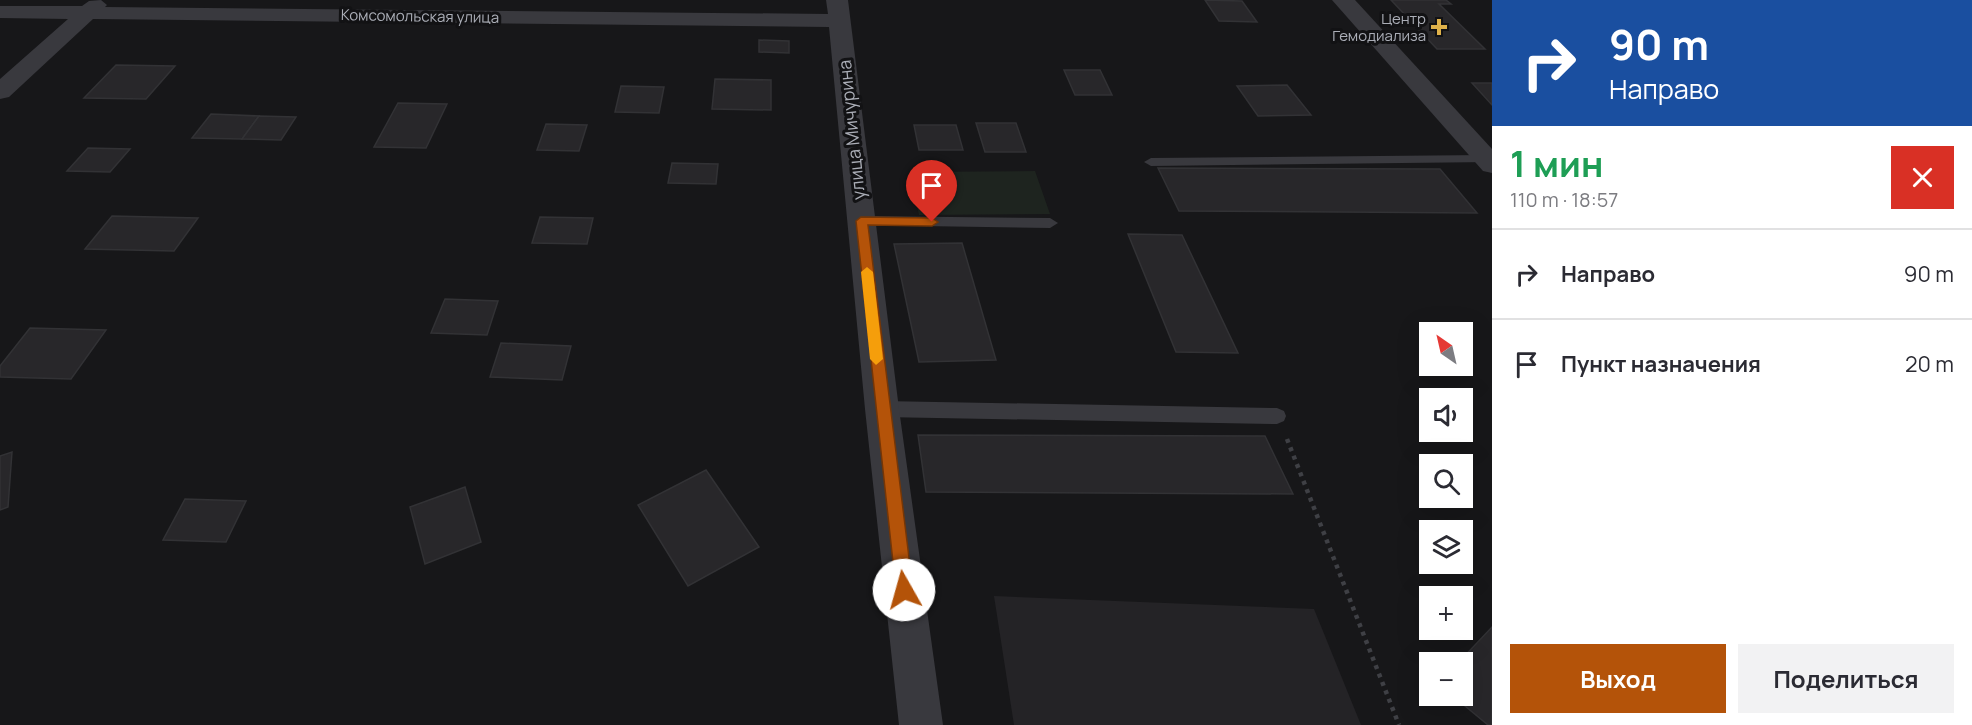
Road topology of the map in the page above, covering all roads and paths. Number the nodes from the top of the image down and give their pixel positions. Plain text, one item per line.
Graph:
1 (1343, 0) edge
2 (95, 6) edge
3 (838, 11) edge
4 (0, 12) edge
5 (0, 92) edge
6 (1150, 162) dead end
7 (1489, 162) edge
8 (861, 221) junction
9 (1050, 223) dead end
10 (882, 409) junction
11 (1277, 416) joint
12 (921, 725) edge
13 (1399, 725) edge

1 - 7 street
2 - 3 street, Комсомольская улица
2 - 4 street, Комсомольская улица
2 - 5 street
3 - 8 street, улица Мичурина
6 - 7 lane
8 - 9 lane
8 - 10 street, улица Мичурина
10 - 11 lane
10 - 12 street, улица Мичурина
11 - 13 path

